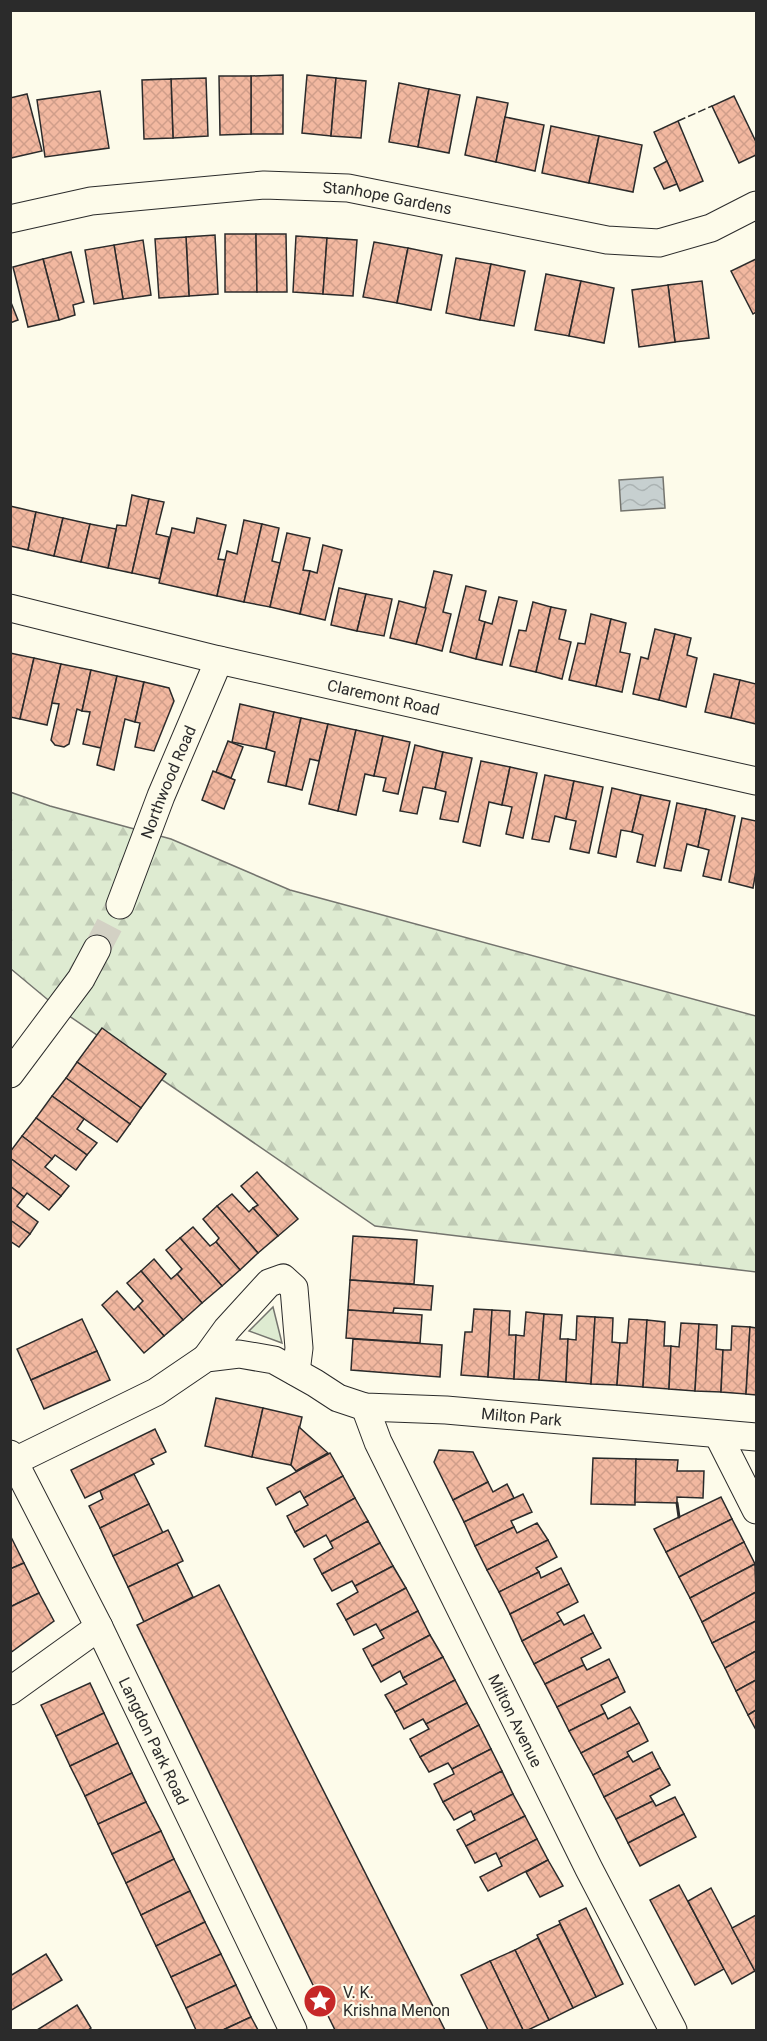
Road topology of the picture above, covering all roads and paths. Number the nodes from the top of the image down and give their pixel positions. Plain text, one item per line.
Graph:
1 (756, 205) edge
2 (10, 219) edge
3 (10, 608) edge
4 (219, 660) junction
5 (756, 781) edge
6 (120, 905) tunnel mouth
7 (97, 949) tunnel mouth
8 (10, 1074) edge
9 (206, 1358) junction
10 (296, 1372) junction
11 (364, 1407) junction
12 (718, 1435) junction
13 (756, 1437) edge
14 (13, 1457) edge
15 (756, 1510) edge
16 (99, 1627) junction
17 (10, 1691) edge
18 (293, 2031) edge
19 (673, 2031) edge

1 - 2 street, Stanhope Gardens
3 - 4 street, Claremont Road
4 - 5 street, Claremont Road
4 - 6 street, Northwood Road
7 - 8 street
9 - 10 street, Milton Park
9 - 10 street, Milton Park
9 - 14 street, Milton Park
10 - 11 street, Milton Park
11 - 12 street, Milton Park
11 - 19 street, Milton Avenue
12 - 13 street, Milton Park
12 - 15 street
14 - 16 street, Langdon Park Road
16 - 17 street
16 - 18 street, Langdon Park Road

